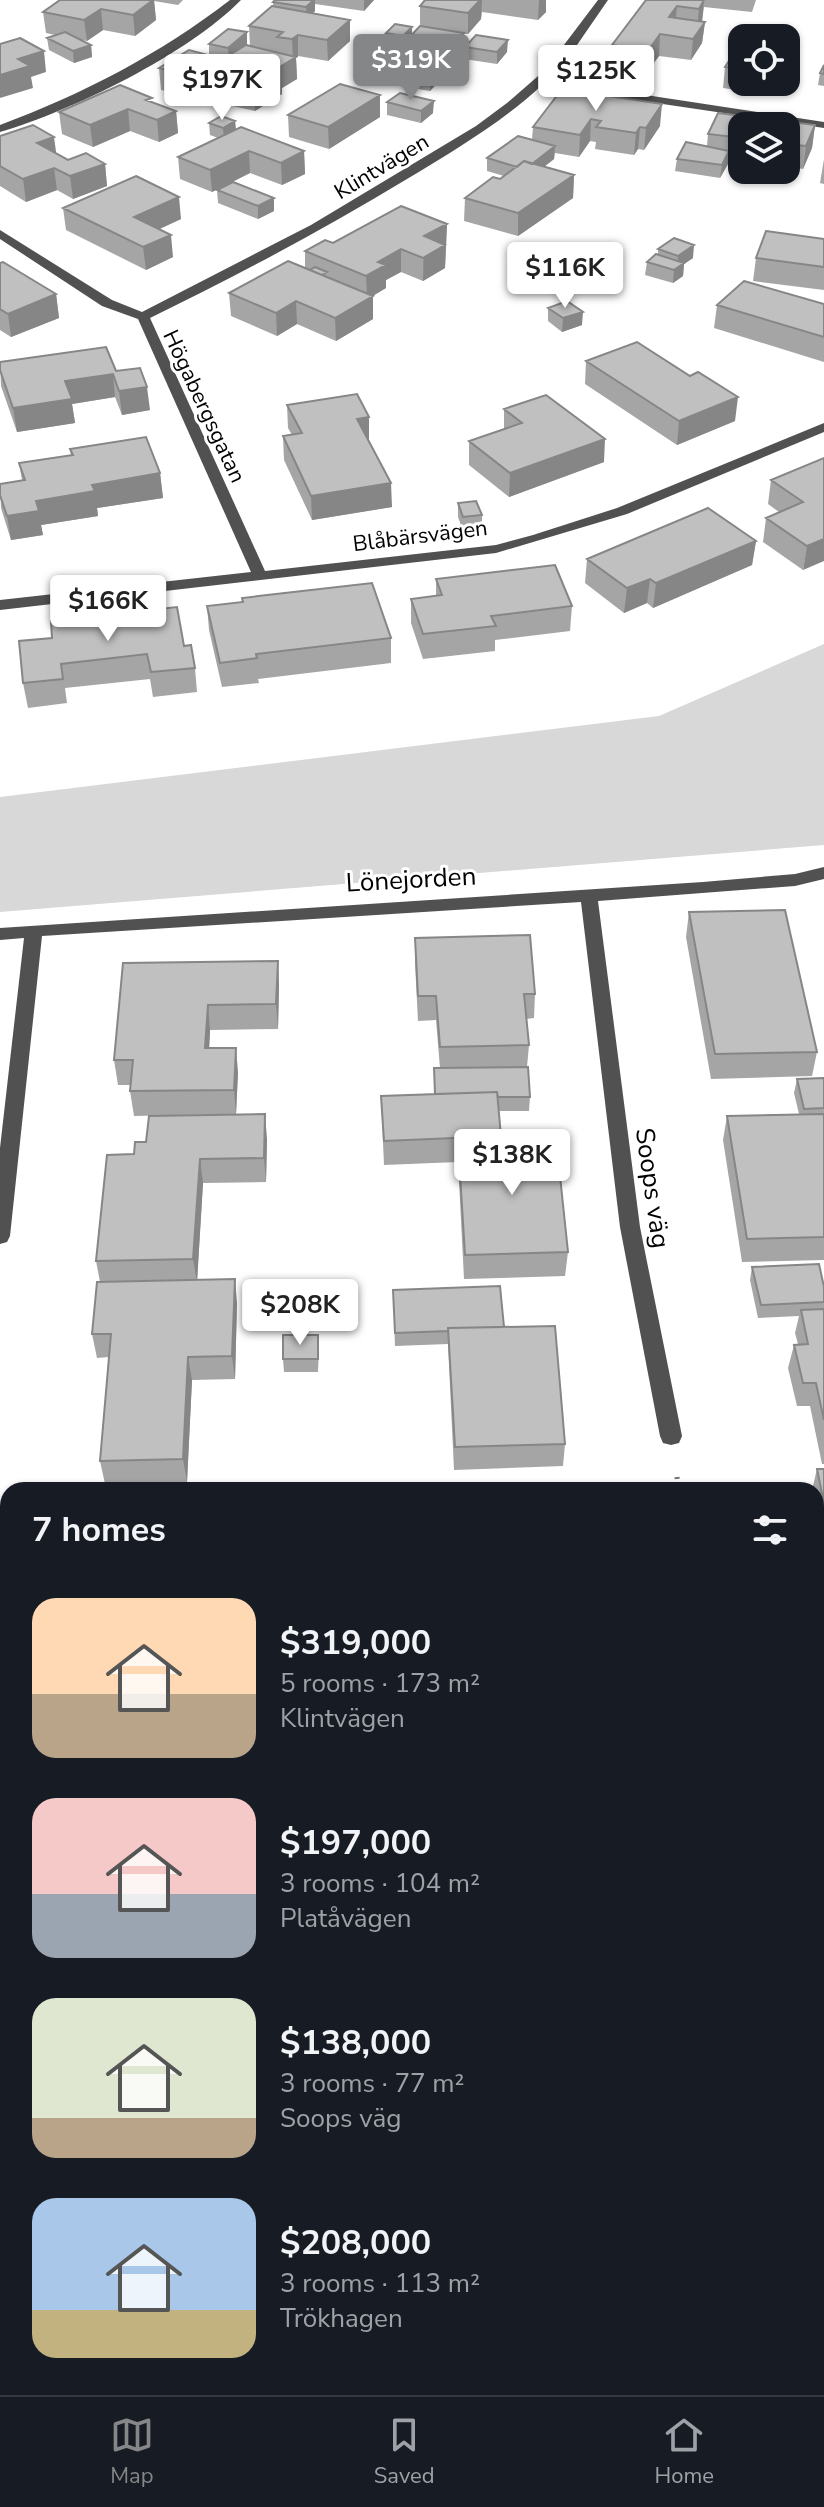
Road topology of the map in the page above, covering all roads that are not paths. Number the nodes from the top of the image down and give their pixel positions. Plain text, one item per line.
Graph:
1 (236, 0) edge
2 (603, 0) edge
3 (539, 82) junction
4 (824, 125) edge
5 (0, 129) edge
6 (0, 234) edge
7 (143, 317) junction
8 (824, 427) edge
9 (260, 575) junction
10 (0, 605) edge
11 (824, 873) edge
12 (589, 897) junction
13 (34, 931) junction
14 (0, 934) edge
15 (0, 1236) edge
16 (671, 1436) dead end

1 - 5 street
2 - 3 street, Klintvägen
3 - 4 street
3 - 7 street, Klintvägen
6 - 7 street, Högabergsgatan
7 - 9 street, Högabergsgatan
8 - 9 street, Blåbärsvägen
9 - 10 street, Blåbärsvägen
11 - 12 street, Lönejorden
12 - 13 street, Lönejorden
12 - 16 street, Soops väg
13 - 14 street, Lönejorden
13 - 15 street

